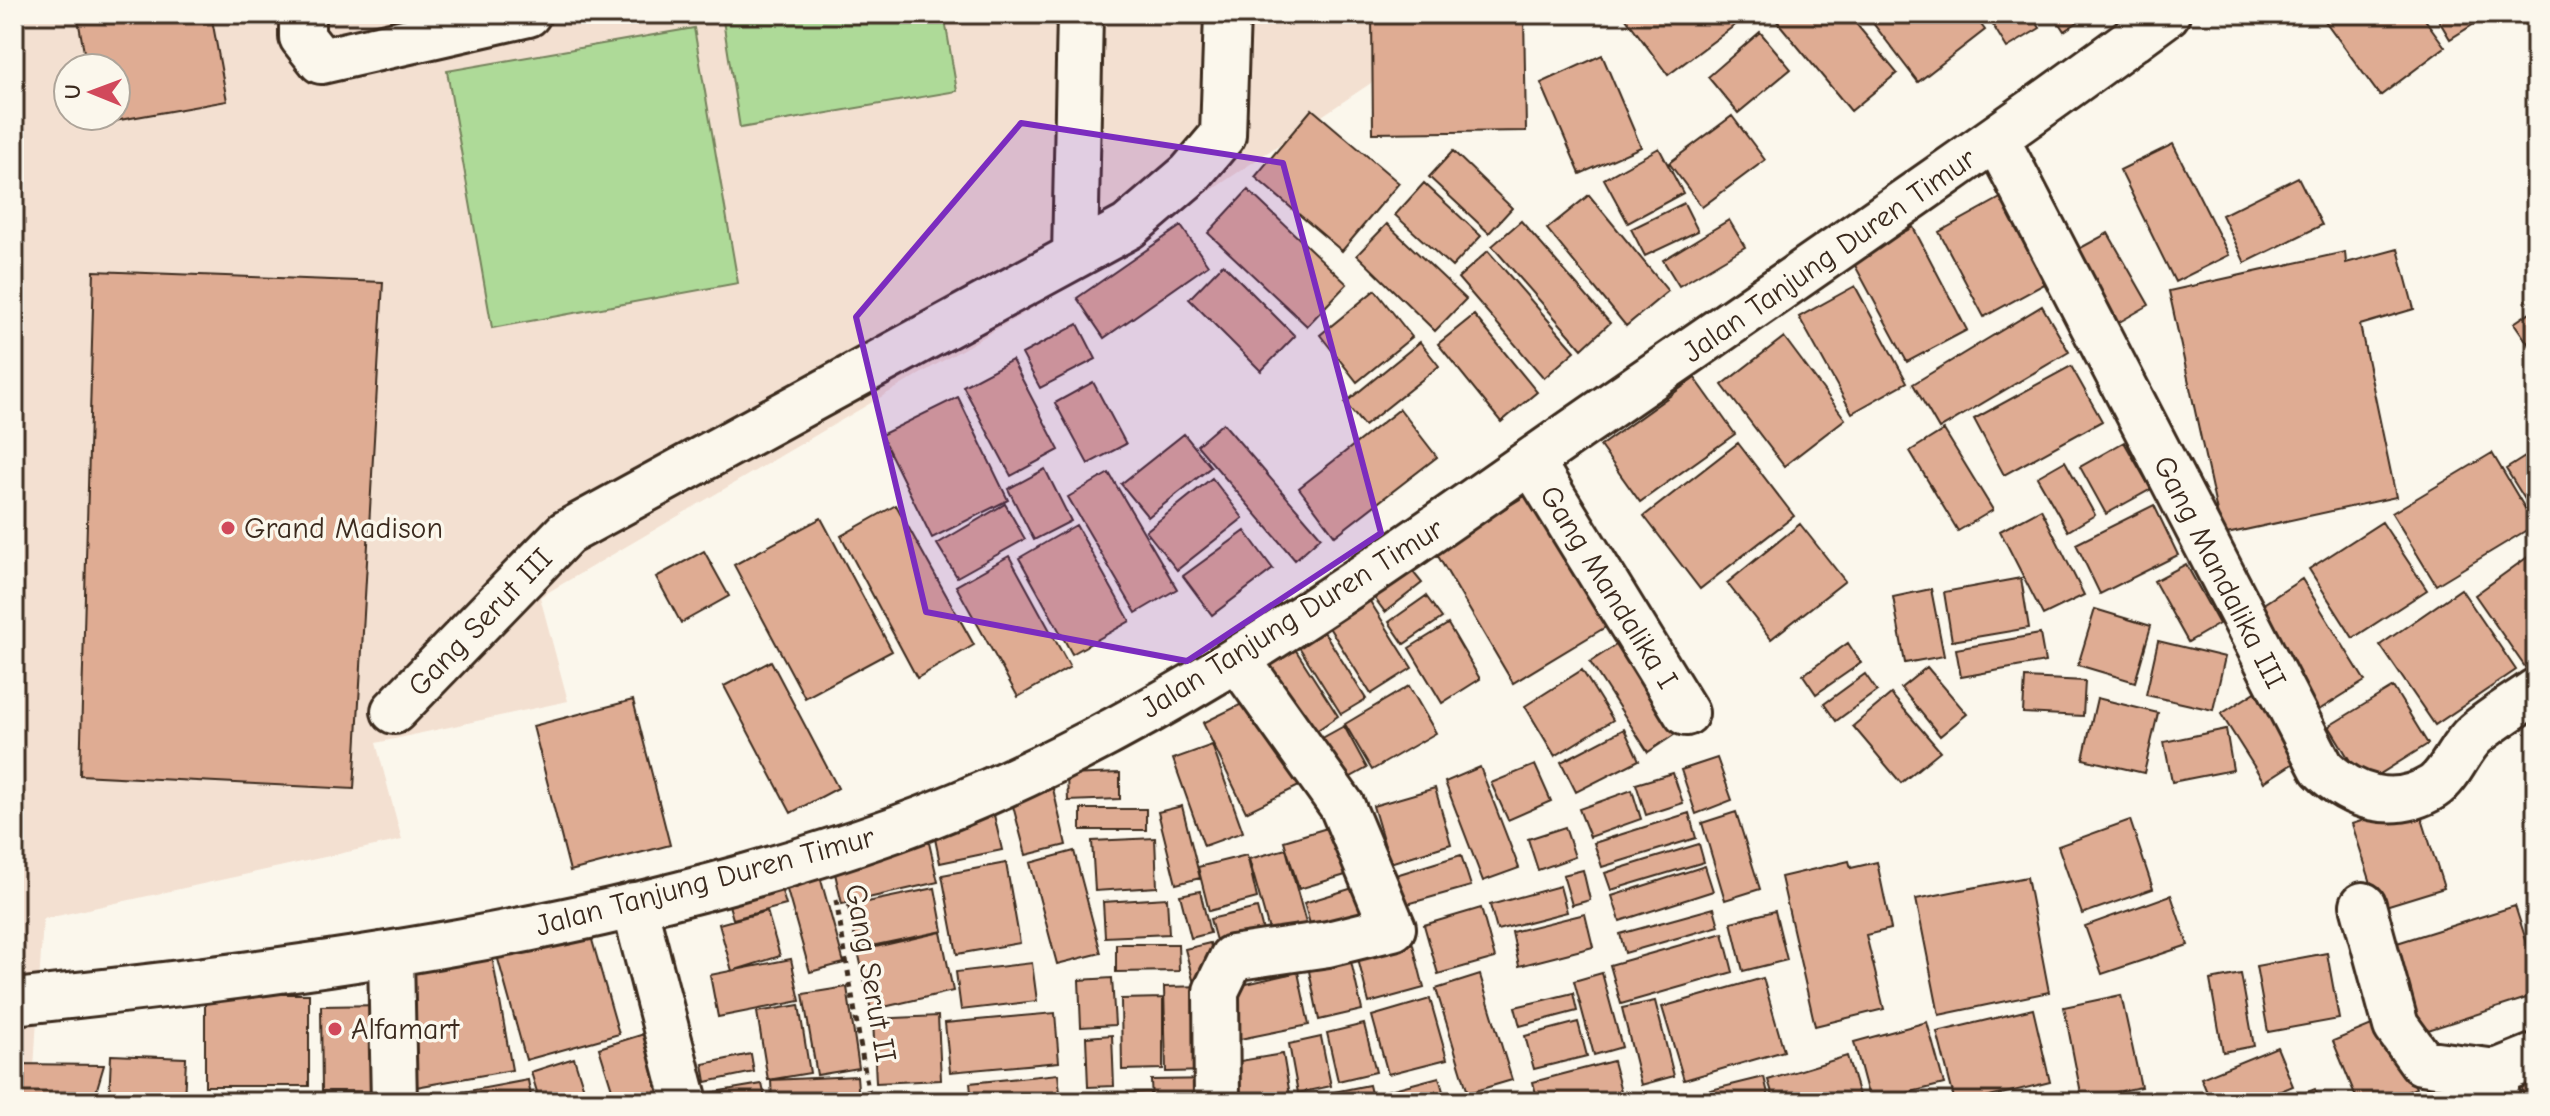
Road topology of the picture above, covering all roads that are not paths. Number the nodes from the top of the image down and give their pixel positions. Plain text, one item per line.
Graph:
1 (302, 14) edge
2 (528, 14) edge
3 (1080, 14) edge
4 (1227, 14) edge
5 (2167, 14) edge
6 (1997, 140) junction
7 (1075, 256) junction
8 (1531, 461) junction
9 (1238, 660) junction
10 (2536, 691) edge
11 (394, 711) dead end
12 (1686, 713) dead end
13 (634, 905) junction
14 (2363, 905) dead end
15 (391, 956) junction
16 (14, 1002) edge
17 (2536, 1056) edge
18 (2496, 1087) edge
19 (394, 1102) edge
20 (685, 1102) edge
21 (1217, 1102) edge

1 - 2 street
3 - 7 street
4 - 7 street, Gang Serut III
5 - 6 street, Jalan Tanjung Duren Timur
6 - 8 street, Jalan Tanjung Duren Timur
6 - 10 street, Gang Mandalika III
7 - 11 street, Gang Serut III
8 - 9 street, Jalan Tanjung Duren Timur
8 - 12 street, Gang Mandalika I
9 - 13 street, Jalan Tanjung Duren Timur
9 - 21 street
13 - 15 street, Jalan Tanjung Duren Timur
13 - 20 street
14 - 18 street
15 - 16 street, Jalan Tanjung Duren Timur
15 - 19 street
17 - 18 street

